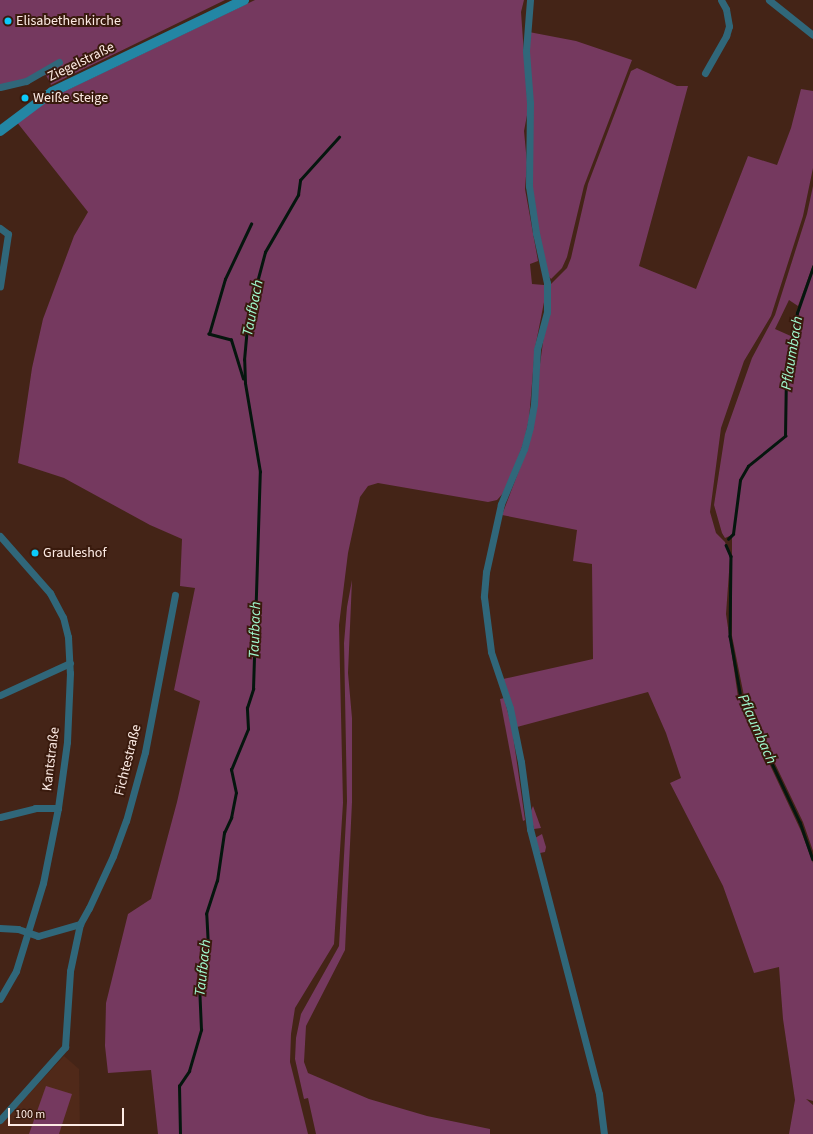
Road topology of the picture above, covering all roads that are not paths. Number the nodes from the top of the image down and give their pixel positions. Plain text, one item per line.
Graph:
1 (244, 0) edge
2 (530, 0) edge
3 (721, 0) edge
4 (769, 0) edge
5 (813, 35) edge
6 (59, 62) dead end
7 (705, 73) dead end
8 (0, 87) edge
9 (0, 131) edge
10 (0, 228) edge
11 (0, 286) edge
12 (0, 536) edge
13 (176, 594) dead end
14 (70, 663) junction
15 (0, 695) edge
16 (58, 808) junction
17 (0, 817) edge
18 (80, 924) junction
19 (0, 928) edge
20 (29, 932) junction
21 (0, 999) edge
22 (0, 1120) edge
23 (604, 1134) edge

1 - 9 main road, Ziegelstraße
2 - 23 street
3 - 7 street
4 - 5 street
6 - 8 street
10 - 11 street
12 - 14 street, Kantstraße
13 - 18 street, Fichtestraße
14 - 15 street
14 - 16 street, Kantstraße
16 - 17 street
16 - 20 street, Kantstraße
18 - 20 street
18 - 22 street, Fichtestraße
19 - 20 street
20 - 21 street, Kantstraße

